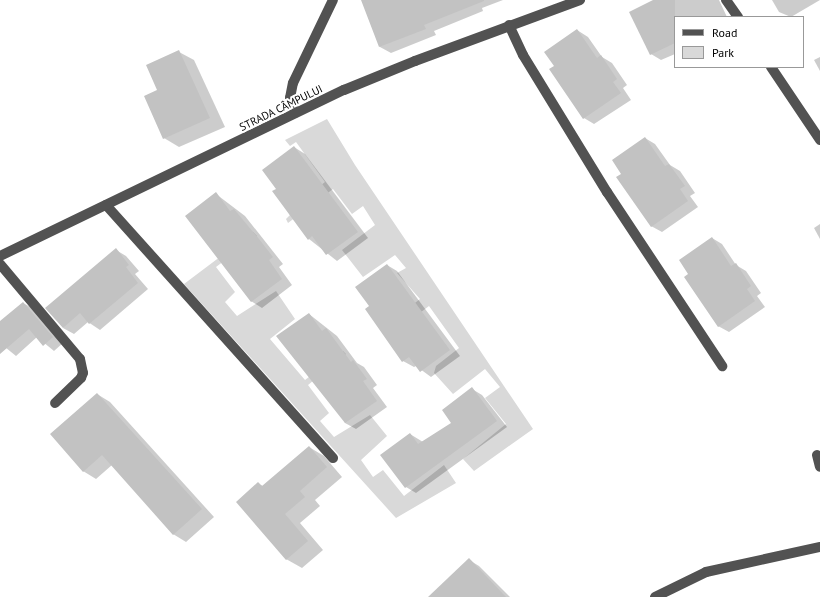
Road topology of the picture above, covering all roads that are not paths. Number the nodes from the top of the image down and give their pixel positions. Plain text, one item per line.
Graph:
1 (323, 0) edge
2 (333, 0) edge
3 (580, 0) edge
4 (726, 0) edge
5 (328, 11) junction
6 (737, 16) edge
7 (510, 25) junction
8 (772, 68) edge
9 (295, 113) junction
10 (820, 140) edge
11 (106, 204) junction
12 (0, 256) edge
13 (0, 264) edge
14 (722, 366) dead end
15 (56, 403) dead end
16 (817, 456) dead end
17 (333, 458) dead end
18 (820, 467) edge
19 (820, 547) edge
20 (655, 597) edge

1 - 5 street
2 - 5 street
3 - 7 street, STRADA CÂMPULUI
4 - 6 street
5 - 9 street
7 - 9 street, STRADA CÂMPULUI
7 - 14 street
8 - 10 street
9 - 11 street, STRADA CÂMPULUI
11 - 12 street, STRADA CÂMPULUI
11 - 17 street
13 - 15 street
16 - 18 street
19 - 20 street

